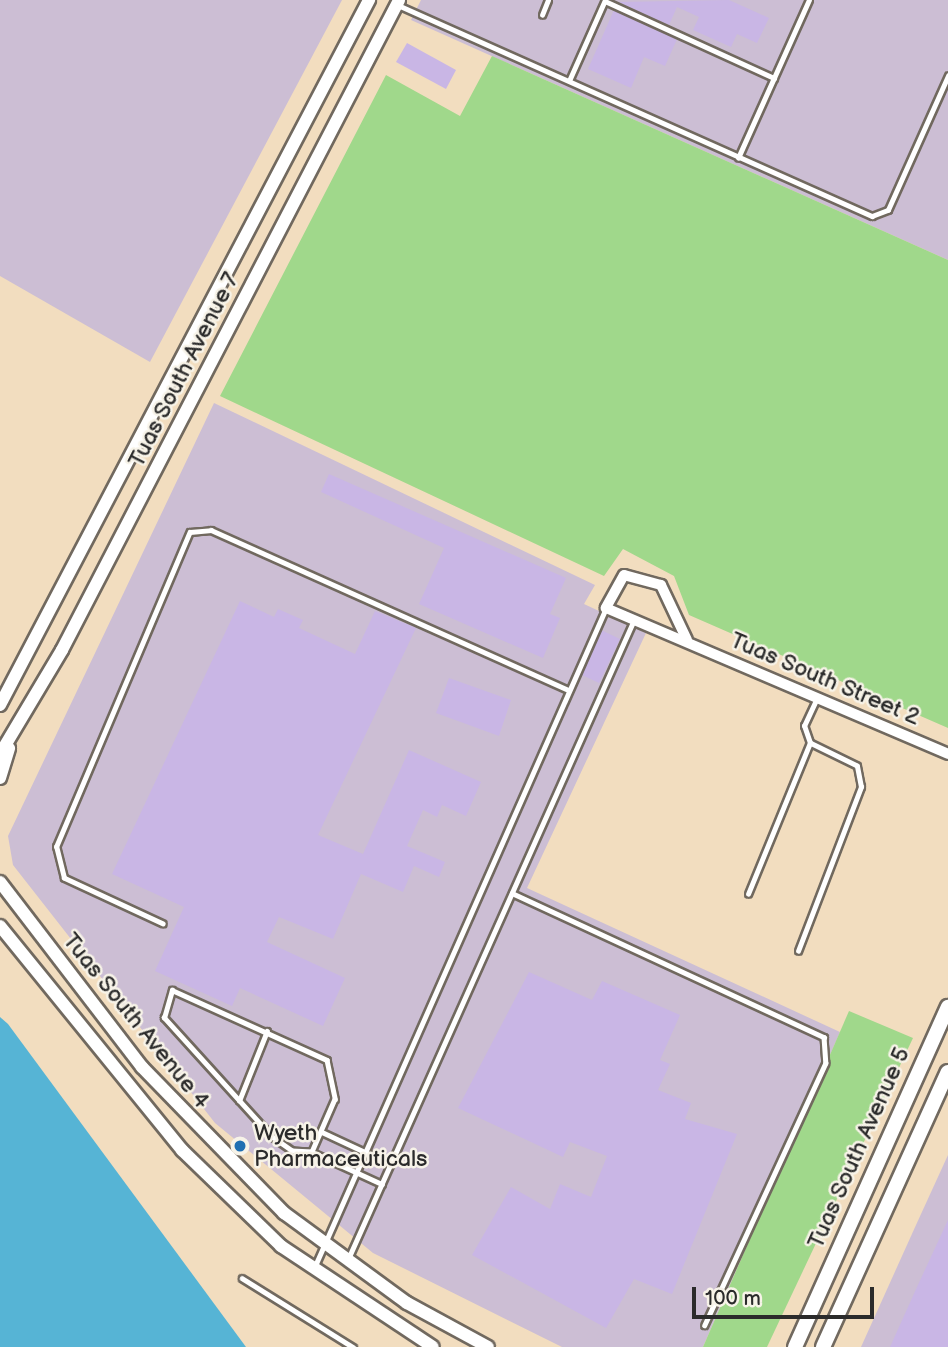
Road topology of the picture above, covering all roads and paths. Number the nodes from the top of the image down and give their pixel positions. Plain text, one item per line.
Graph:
1 (369, 0) edge
2 (548, 0) edge
3 (605, 0) edge
4 (809, 0) edge
5 (398, 2) edge
6 (542, 15) dead end
7 (948, 76) edge
8 (774, 78) junction
9 (569, 81) junction
10 (738, 158) junction
11 (606, 608) junction
12 (634, 622) junction
13 (687, 640) junction
14 (569, 690) junction
15 (818, 697) junction
16 (0, 705) edge
17 (810, 743) junction
18 (4, 751) edge
19 (948, 754) edge
20 (0, 778) edge
21 (1, 881) edge
22 (512, 892) junction
23 (748, 894) dead end
24 (163, 924) dead end
25 (0, 926) edge
26 (798, 951) dead end
27 (948, 1007) edge
28 (267, 1031) junction
29 (948, 1072) edge
30 (239, 1101) junction
31 (322, 1132) junction
32 (312, 1153) junction
33 (365, 1153) junction
34 (391, 1164) junction
35 (355, 1173) junction
36 (382, 1184) junction
37 (321, 1243) junction
38 (347, 1262) junction
39 (314, 1270) junction
40 (242, 1278) dead end
41 (705, 1325) dead end
42 (353, 1347) edge
43 (433, 1347) edge
44 (488, 1347) edge
45 (795, 1347) edge
46 (823, 1347) edge

1 - 16 street, Tuas South Avenue 7
2 - 6 lane
3 - 8 lane
3 - 9 lane
4 - 8 lane
5 - 9 lane
5 - 18 street, Tuas South Avenue 7
7 - 10 lane
8 - 10 lane
9 - 10 lane
11 - 12 street, Tuas South Street 2
11 - 13 street
11 - 14 lane
12 - 13 street, Tuas South Street 2
12 - 22 lane
13 - 15 street, Tuas South Street 2
14 - 24 lane
14 - 33 lane
15 - 17 lane
15 - 19 street, Tuas South Street 2
17 - 23 lane
17 - 26 lane
18 - 20 street, Tuas South Avenue 7
21 - 37 street, Tuas South Avenue 4
22 - 34 lane
22 - 41 lane
25 - 39 street, Tuas South Avenue 4
27 - 45 main road, Tuas South Avenue 5
28 - 30 lane
28 - 30 lane
28 - 31 lane
29 - 46 main road
30 - 32 lane
31 - 32 lane
31 - 33 lane
32 - 35 lane
33 - 34 lane
33 - 35 lane
34 - 36 lane
35 - 36 lane
35 - 37 lane
36 - 38 lane
37 - 38 street, Tuas South Avenue 4
37 - 39 lane
38 - 44 street, Tuas South Avenue 4
39 - 43 street, Tuas South Avenue 4
40 - 42 lane

